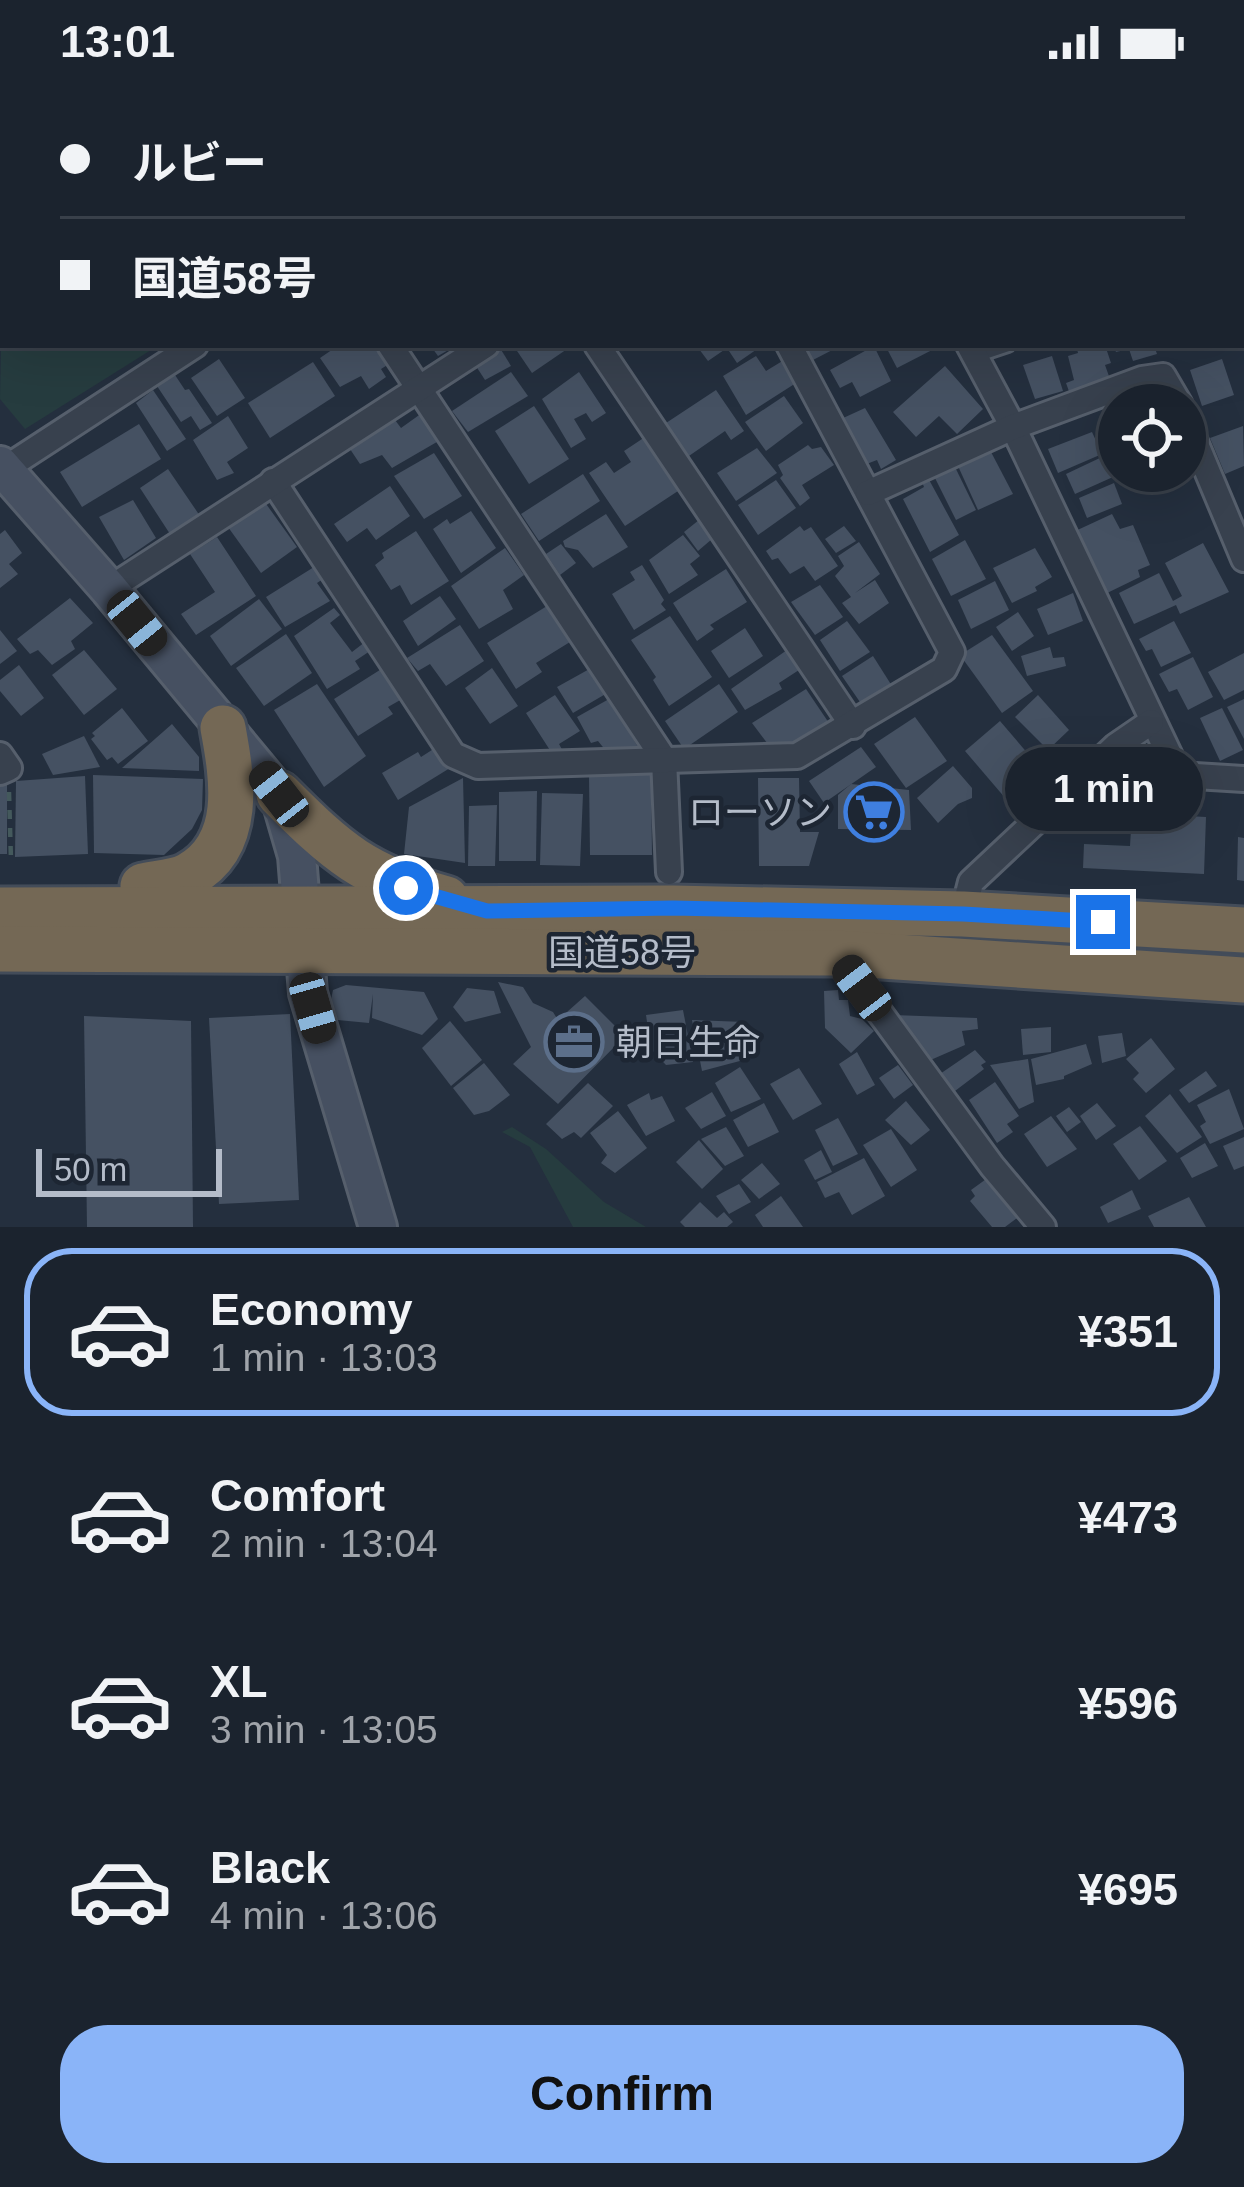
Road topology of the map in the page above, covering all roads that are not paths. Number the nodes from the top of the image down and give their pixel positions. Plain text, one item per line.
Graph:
1 (190, 348) edge
2 (393, 348) edge
3 (482, 348) edge
4 (599, 348) edge
5 (791, 348) edge
6 (972, 351) edge
7 (1129, 384) edge
8 (1168, 384) edge
9 (419, 388) junction
10 (1098, 395) edge
11 (1013, 427) junction
12 (1206, 459) edge
13 (1, 469) edge
14 (273, 481) junction
15 (868, 493) junction
16 (1234, 513) edge
17 (1244, 559) edge
18 (109, 589) junction
19 (1151, 722) junction
20 (853, 725) junction
21 (224, 728) junction
22 (664, 759) junction
23 (1244, 779) edge
24 (279, 794) junction
25 (669, 872) dead end
26 (5, 873) edge
27 (142, 886) junction
28 (487, 911) junction
29 (963, 914) junction
30 (303, 929) junction
31 (1244, 929) edge
32 (2, 946) edge
33 (836, 953) junction
34 (1244, 980) edge
35 (378, 1227) edge
36 (1043, 1227) edge

1 - 13 street
2 - 9 street
3 - 9 street
4 - 20 street
5 - 15 street
6 - 11 street
7 - 8 street
9 - 14 street
9 - 22 street
10 - 11 street
11 - 15 street
11 - 19 street
12 - 16 street
13 - 18 street
14 - 18 street
14 - 22 street
15 - 20 street
16 - 17 street
18 - 21 street
19 - 23 street
19 - 29 street
20 - 22 street
21 - 24 street
21 - 27 highway
22 - 25 street
24 - 28 highway
24 - 30 street
26 - 27 highway
27 - 30 highway
28 - 29 highway, 国道58号
28 - 30 highway, 国道58号
29 - 31 highway, 国道58号
30 - 32 highway, 国道58号
30 - 32 highway
30 - 33 highway, 国道58号
30 - 35 street
33 - 34 highway, 国道58号
33 - 36 street

